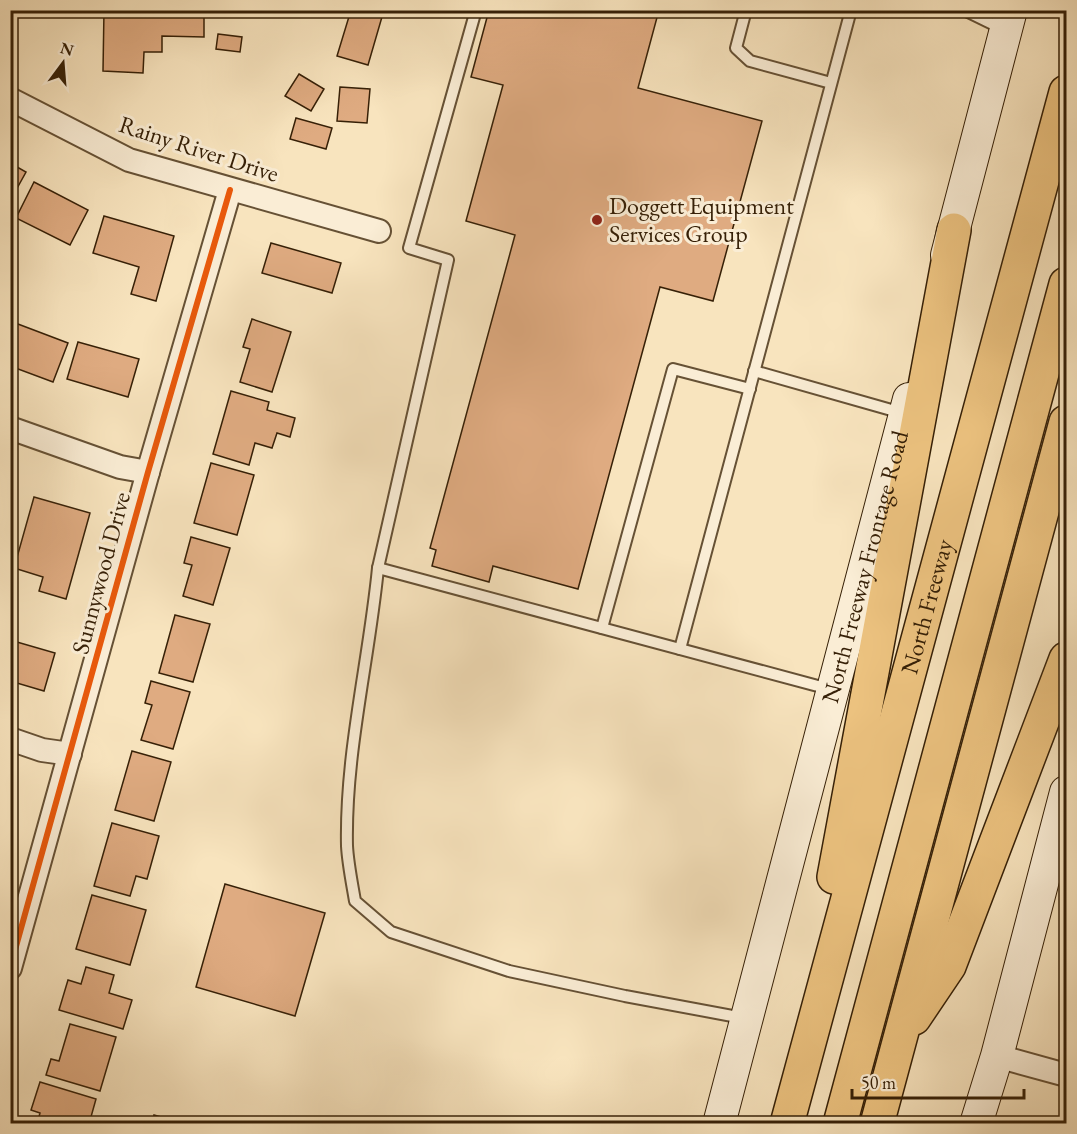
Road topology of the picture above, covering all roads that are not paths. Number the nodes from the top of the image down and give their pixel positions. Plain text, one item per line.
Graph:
1 (476, 10) edge
2 (746, 10) edge
3 (851, 10) edge
4 (964, 10) edge
5 (1008, 20) edge
6 (831, 83) junction
7 (1066, 92) edge
8 (10, 99) edge
9 (230, 190) junction
10 (954, 230) junction
11 (380, 231) dead end
12 (1066, 284) edge
13 (754, 371) junction
14 (750, 389) junction
15 (905, 414) junction
16 (1066, 422) edge
17 (10, 428) edge
18 (148, 472) junction
19 (378, 568) junction
20 (602, 628) junction
21 (680, 649) junction
22 (1066, 659) edge
23 (832, 690) junction
24 (10, 740) edge
25 (70, 754) junction
26 (1066, 792) edge
27 (10, 968) edge
28 (746, 1019) junction
29 (899, 1039) junction
30 (997, 1056) junction
31 (1066, 1075) edge
32 (789, 1118) edge
33 (718, 1124) edge
34 (840, 1124) edge
35 (877, 1124) edge
36 (976, 1124) edge

1 - 19 lane
2 - 6 lane
3 - 6 lane
4 - 5 lane
5 - 10 main road, North Freeway Frontage Road
6 - 13 lane
7 - 32 highway, North Freeway
8 - 9 street, Rainy River Drive
9 - 11 street, Rainy River Drive
9 - 18 street, Sunnywood Drive
10 - 15 main road, North Freeway Frontage Road
10 - 32 highway
12 - 34 highway, North Freeway
13 - 14 lane
13 - 15 lane
14 - 20 lane
14 - 21 lane
15 - 23 main road, North Freeway Frontage Road
16 - 29 highway
17 - 18 street
18 - 25 street, Sunnywood Drive
19 - 20 lane
19 - 28 lane
20 - 21 lane
21 - 23 lane
22 - 29 highway
23 - 28 main road, North Freeway Frontage Road
24 - 25 street
25 - 27 street, Sunnywood Drive
26 - 30 main road
28 - 33 main road, North Freeway Frontage Road
29 - 35 highway
30 - 31 street
30 - 36 main road

